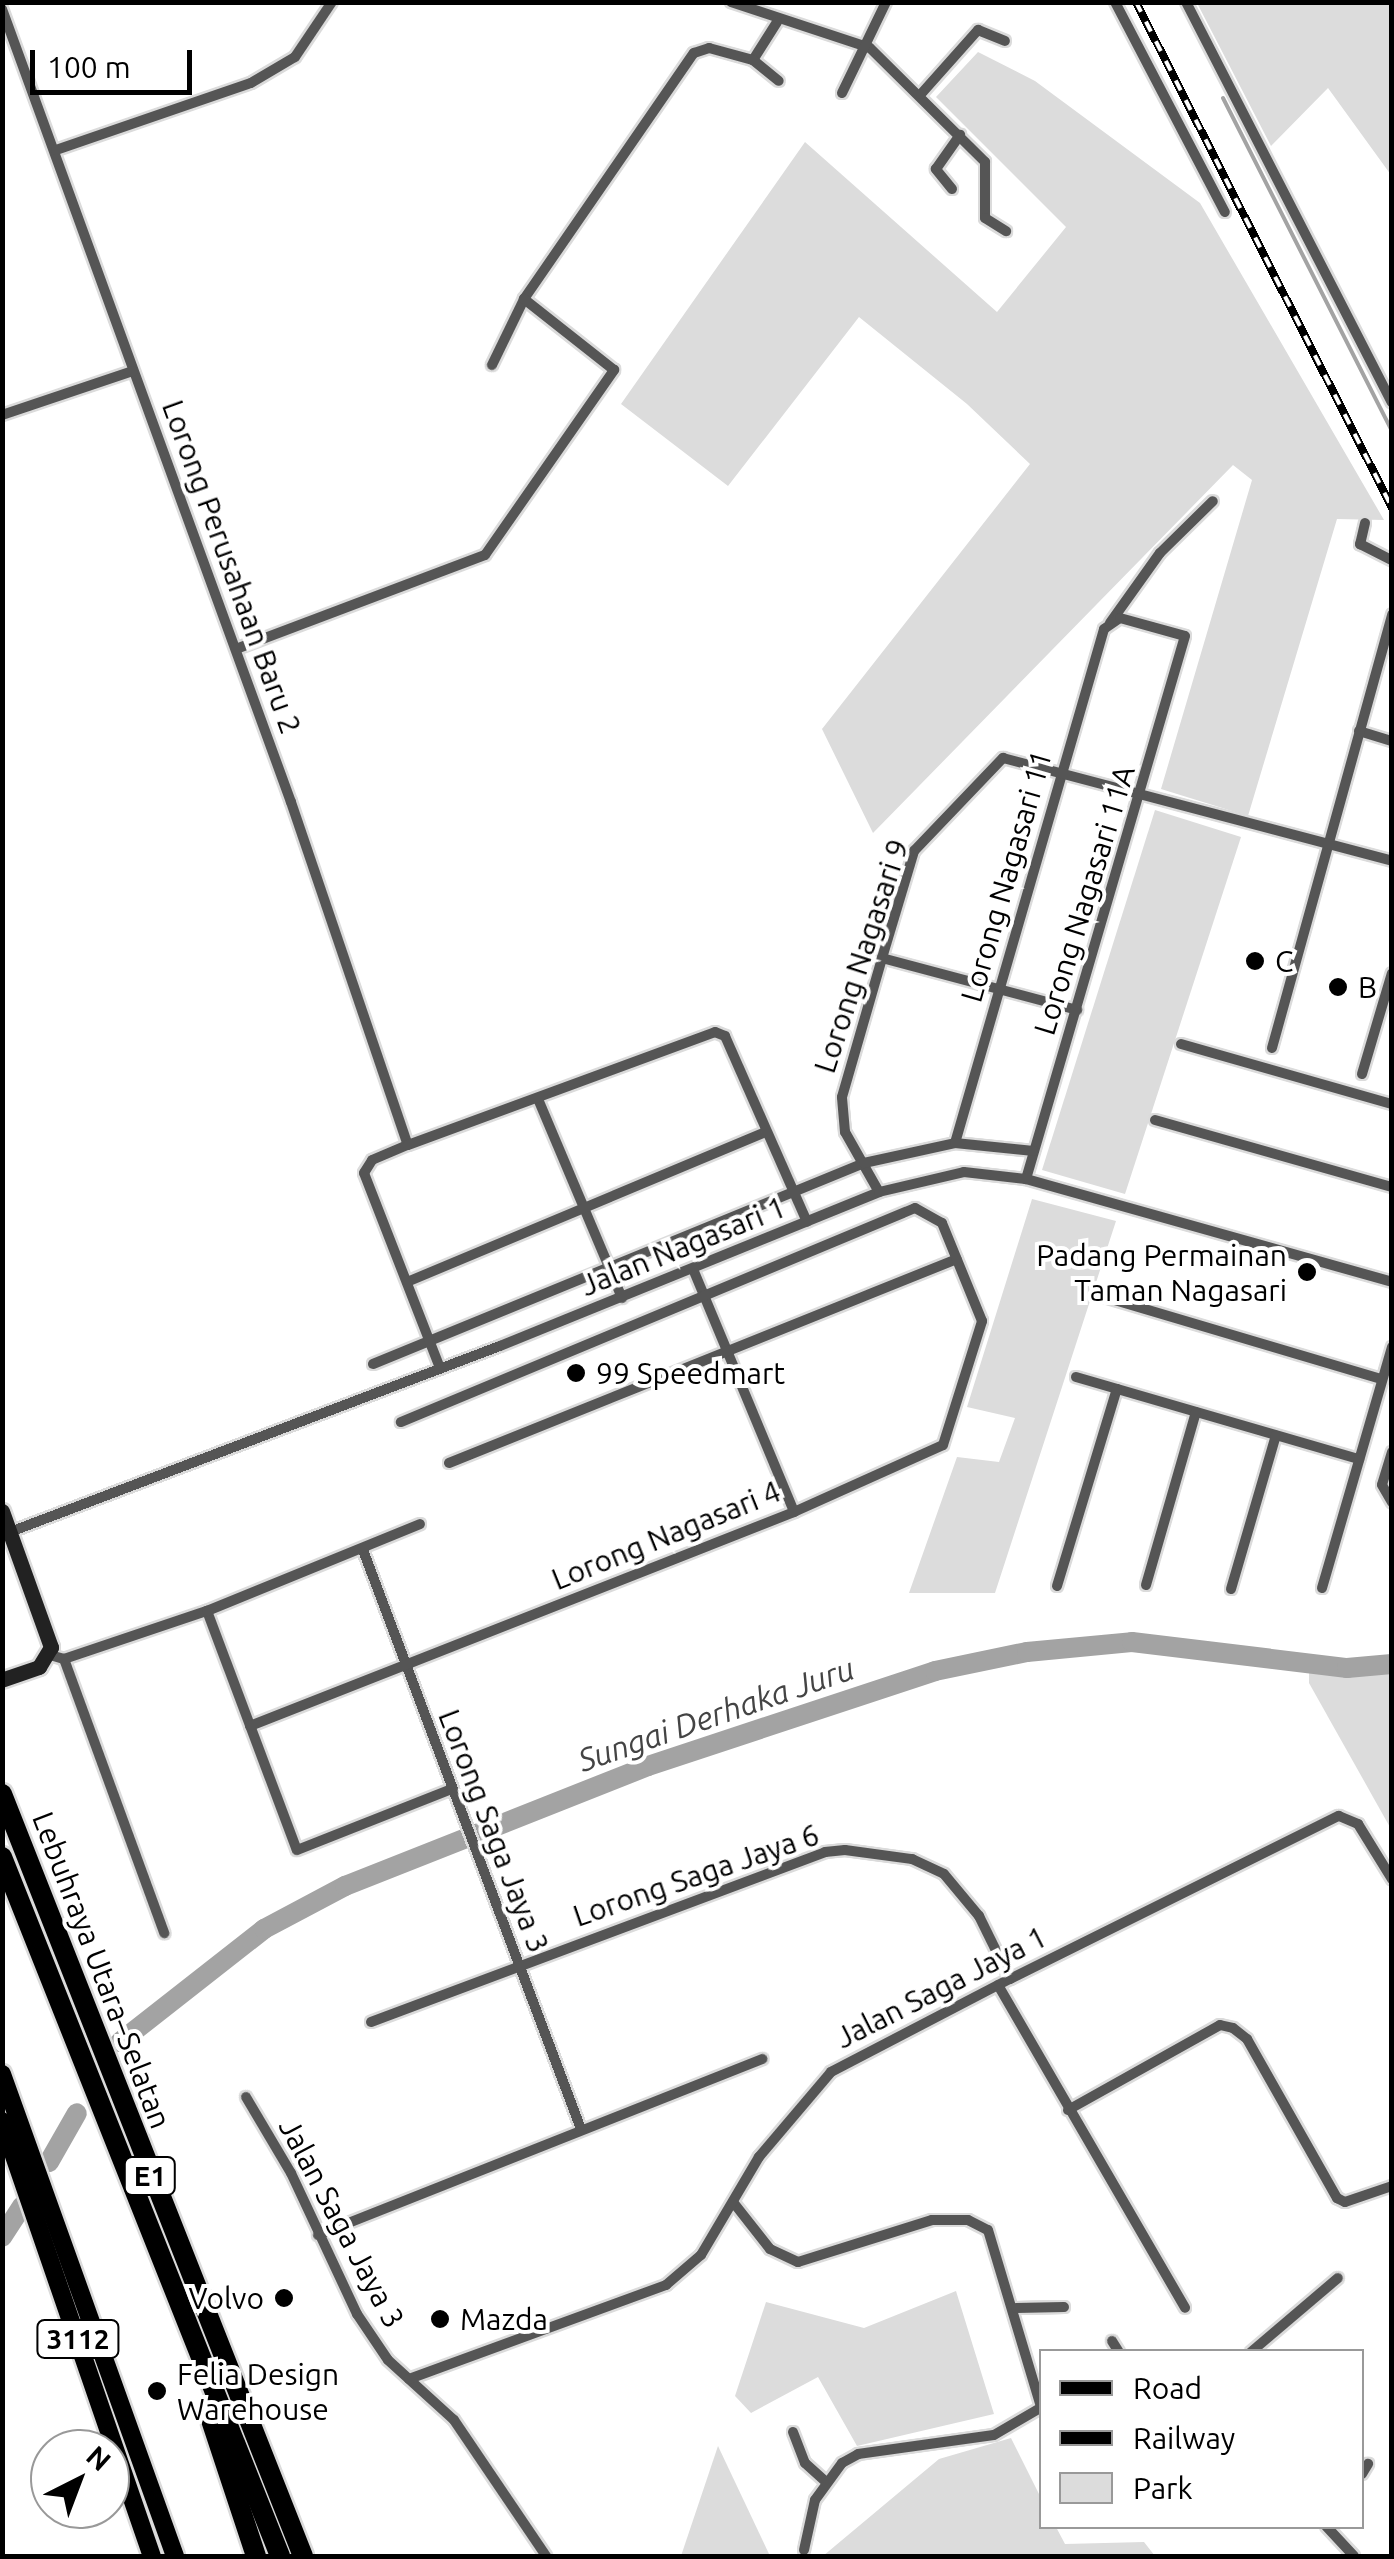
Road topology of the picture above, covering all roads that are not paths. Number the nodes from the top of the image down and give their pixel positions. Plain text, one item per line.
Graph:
1 (332, 2) edge
2 (731, 2) edge
3 (886, 2) edge
4 (1115, 2) edge
5 (1186, 2) edge
6 (2, 9) edge
7 (777, 22) junction
8 (1005, 41) dead end
9 (866, 46) junction
10 (753, 60) junction
11 (778, 81) dead end
12 (842, 93) dead end
13 (921, 94) junction
14 (960, 135) junction
15 (56, 150) junction
16 (952, 189) dead end
17 (1225, 212) dead end
18 (1006, 231) dead end
19 (524, 299) junction
20 (492, 365) dead end
21 (134, 370) junction
22 (1392, 402) edge
23 (2, 415) edge
24 (1213, 501) dead end
25 (1365, 523) dead end
26 (1392, 560) edge
27 (1392, 614) edge
28 (1110, 624) junction
29 (236, 650) junction
30 (1359, 731) junction
31 (1392, 741) edge
32 (1062, 771) junction
33 (1142, 793) junction
34 (1328, 844) junction
35 (1392, 861) edge
36 (882, 958) junction
37 (1392, 973) edge
38 (1000, 990) junction
39 (1076, 1010) junction
40 (1181, 1044) dead end
41 (1272, 1048) dead end
42 (1362, 1074) dead end
43 (538, 1099) junction
44 (1392, 1104) edge
45 (1155, 1120) dead end
46 (766, 1132) junction
47 (955, 1143) junction
48 (408, 1146) junction
49 (1034, 1151) junction
50 (864, 1162) junction
51 (1026, 1179) junction
52 (1392, 1187) edge
53 (792, 1191) junction
54 (878, 1192) junction
55 (584, 1208) junction
56 (807, 1222) junction
57 (957, 1260) junction
58 (609, 1267) junction
59 (693, 1269) junction
60 (406, 1282) junction
61 (1392, 1282) edge
62 (704, 1296) junction
63 (1100, 1296) dead end
64 (622, 1298) junction
65 (429, 1341) junction
66 (1392, 1347) edge
67 (728, 1352) junction
68 (373, 1364) dead end
69 (440, 1368) junction
70 (1076, 1378) dead end
71 (1382, 1379) junction
72 (1117, 1389) junction
73 (1196, 1412) junction
74 (401, 1422) dead end
75 (1276, 1435) junction
76 (1392, 1452) edge
77 (1360, 1459) junction
78 (449, 1463) dead end
79 (1392, 1502) edge
80 (2, 1511) edge
81 (794, 1512) junction
82 (420, 1524) dead end
83 (10, 1532) junction
84 (363, 1550) junction
85 (1146, 1585) dead end
86 (1057, 1586) dead end
87 (1322, 1588) dead end
88 (1231, 1589) dead end
89 (207, 1610) junction
90 (57, 1658) junction
91 (405, 1665) junction
92 (2, 1680) edge
93 (250, 1726) junction
94 (452, 1789) junction
95 (2, 1794) edge
96 (2, 1857) edge
97 (1392, 1880) edge
98 (164, 1933) dead end
99 (518, 1964) junction
100 (1004, 1982) junction
101 (370, 2022) dead end
102 (762, 2059) dead end
103 (2, 2074) edge
104 (246, 2097) dead end
105 (1068, 2110) junction
106 (2, 2121) edge
107 (580, 2128) junction
108 (11, 2166) edge
109 (1392, 2186) edge
110 (733, 2202) junction
111 (318, 2235) junction
112 (1338, 2278) dead end
113 (1064, 2307) dead end
114 (1016, 2308) junction
115 (1186, 2308) dead end
116 (189, 2341) junction
117 (1255, 2349) edge
118 (409, 2379) junction
119 (1039, 2399) edge
120 (1039, 2408) edge
121 (792, 2432) dead end
122 (826, 2482) junction
123 (1329, 2529) edge
124 (804, 2550) dead end
125 (152, 2556) edge
126 (175, 2556) edge
127 (256, 2556) edge
128 (280, 2556) edge
129 (303, 2556) edge
130 (546, 2556) edge
131 (1354, 2556) edge

1 - 15 street
2 - 7 street
3 - 9 street
4 - 17 street
5 - 22 street
6 - 15 street, Lorong Perusahaan Baru 2
7 - 9 street
7 - 10 street
8 - 13 street
9 - 12 street
9 - 13 street
10 - 11 street
10 - 19 street
13 - 14 street
14 - 16 street
14 - 18 street
15 - 21 street, Lorong Perusahaan Baru 2
19 - 20 street
19 - 29 street
21 - 23 street
21 - 29 street, Lorong Perusahaan Baru 2
24 - 28 street, Lorong Nagasari 11
25 - 26 street
27 - 30 street
28 - 32 street, Lorong Nagasari 11
28 - 33 street, Lorong Nagasari 11A
29 - 48 street, Lorong Perusahaan Baru 2
30 - 31 street
30 - 34 street
32 - 33 street
32 - 36 street, Lorong Nagasari 9
32 - 38 street, Lorong Nagasari 11
33 - 34 street
33 - 39 street, Lorong Nagasari 11A
34 - 35 street
34 - 41 street
36 - 38 street
36 - 50 street, Lorong Nagasari 9
37 - 42 street
38 - 39 street
38 - 47 street, Lorong Nagasari 11
39 - 49 street, Lorong Nagasari 11A
40 - 44 street
43 - 46 street
43 - 48 street
43 - 55 street
45 - 52 street
46 - 53 street
46 - 55 street
47 - 49 street, Jalan Nagasari 1
47 - 50 street, Jalan Nagasari 1
48 - 60 street
49 - 51 street, Lorong Nagasari 11A
50 - 53 street, Jalan Nagasari 1
50 - 54 street, Lorong Nagasari 9
51 - 54 street, Jalan Nagasari 1
51 - 61 street, Jalan Nagasari 1
53 - 56 street
53 - 58 street, Jalan Nagasari 1
54 - 56 street, Jalan Nagasari 1
55 - 58 street
55 - 60 street
56 - 59 street, Jalan Nagasari 1
57 - 62 street
57 - 67 street
57 - 81 street, Lorong Nagasari 4
58 - 64 street
58 - 65 street, Jalan Nagasari 1
59 - 62 street
59 - 64 street, Jalan Nagasari 1
60 - 65 street
62 - 67 street
62 - 74 street
63 - 71 street
64 - 69 street, Jalan Nagasari 1
65 - 68 street, Jalan Nagasari 1
65 - 69 street
66 - 71 street
67 - 78 street
67 - 81 street
69 - 83 street, Jalan Nagasari 1
70 - 72 street
71 - 77 street
72 - 73 street
72 - 86 street
73 - 75 street
73 - 85 street
75 - 77 street
75 - 88 street
76 - 79 street
77 - 87 street
80 - 83 street
81 - 91 street, Lorong Nagasari 4
82 - 84 street
83 - 90 street
84 - 89 street
84 - 91 street, Lorong Saga Jaya 3
89 - 90 street
89 - 93 street
90 - 92 street
90 - 98 street
91 - 93 street, Lorong Nagasari 4
91 - 94 street, Lorong Saga Jaya 3
93 - 94 street
94 - 99 street, Lorong Saga Jaya 3
95 - 129 highway, Lebuhraya Utara–Selatan / E1
96 - 116 highway, Lebuhraya Utara–Selatan / E1
97 - 100 street, Jalan Saga Jaya 1
99 - 100 street, Lorong Saga Jaya 6
99 - 101 street, Lorong Saga Jaya 6
99 - 107 street, Lorong Saga Jaya 3
100 - 105 street, Lorong Saga Jaya 6
100 - 110 street, Jalan Saga Jaya 1
102 - 107 street
103 - 126 main road
104 - 111 street, Jalan Saga Jaya 3
105 - 109 street
105 - 115 street, Lorong Saga Jaya 6
106 - 108 main road, 3112
107 - 111 street
108 - 125 main road, 3112
110 - 114 street
110 - 118 street, Jalan Saga Jaya 1
111 - 118 street, Jalan Saga Jaya 3
112 - 117 street
113 - 114 street
114 - 119 street
116 - 127 highway
116 - 128 highway, Lebuhraya Utara–Selatan / E1
118 - 130 street, Jalan Saga Jaya 3
120 - 122 street
121 - 122 street
122 - 124 street
123 - 131 street

